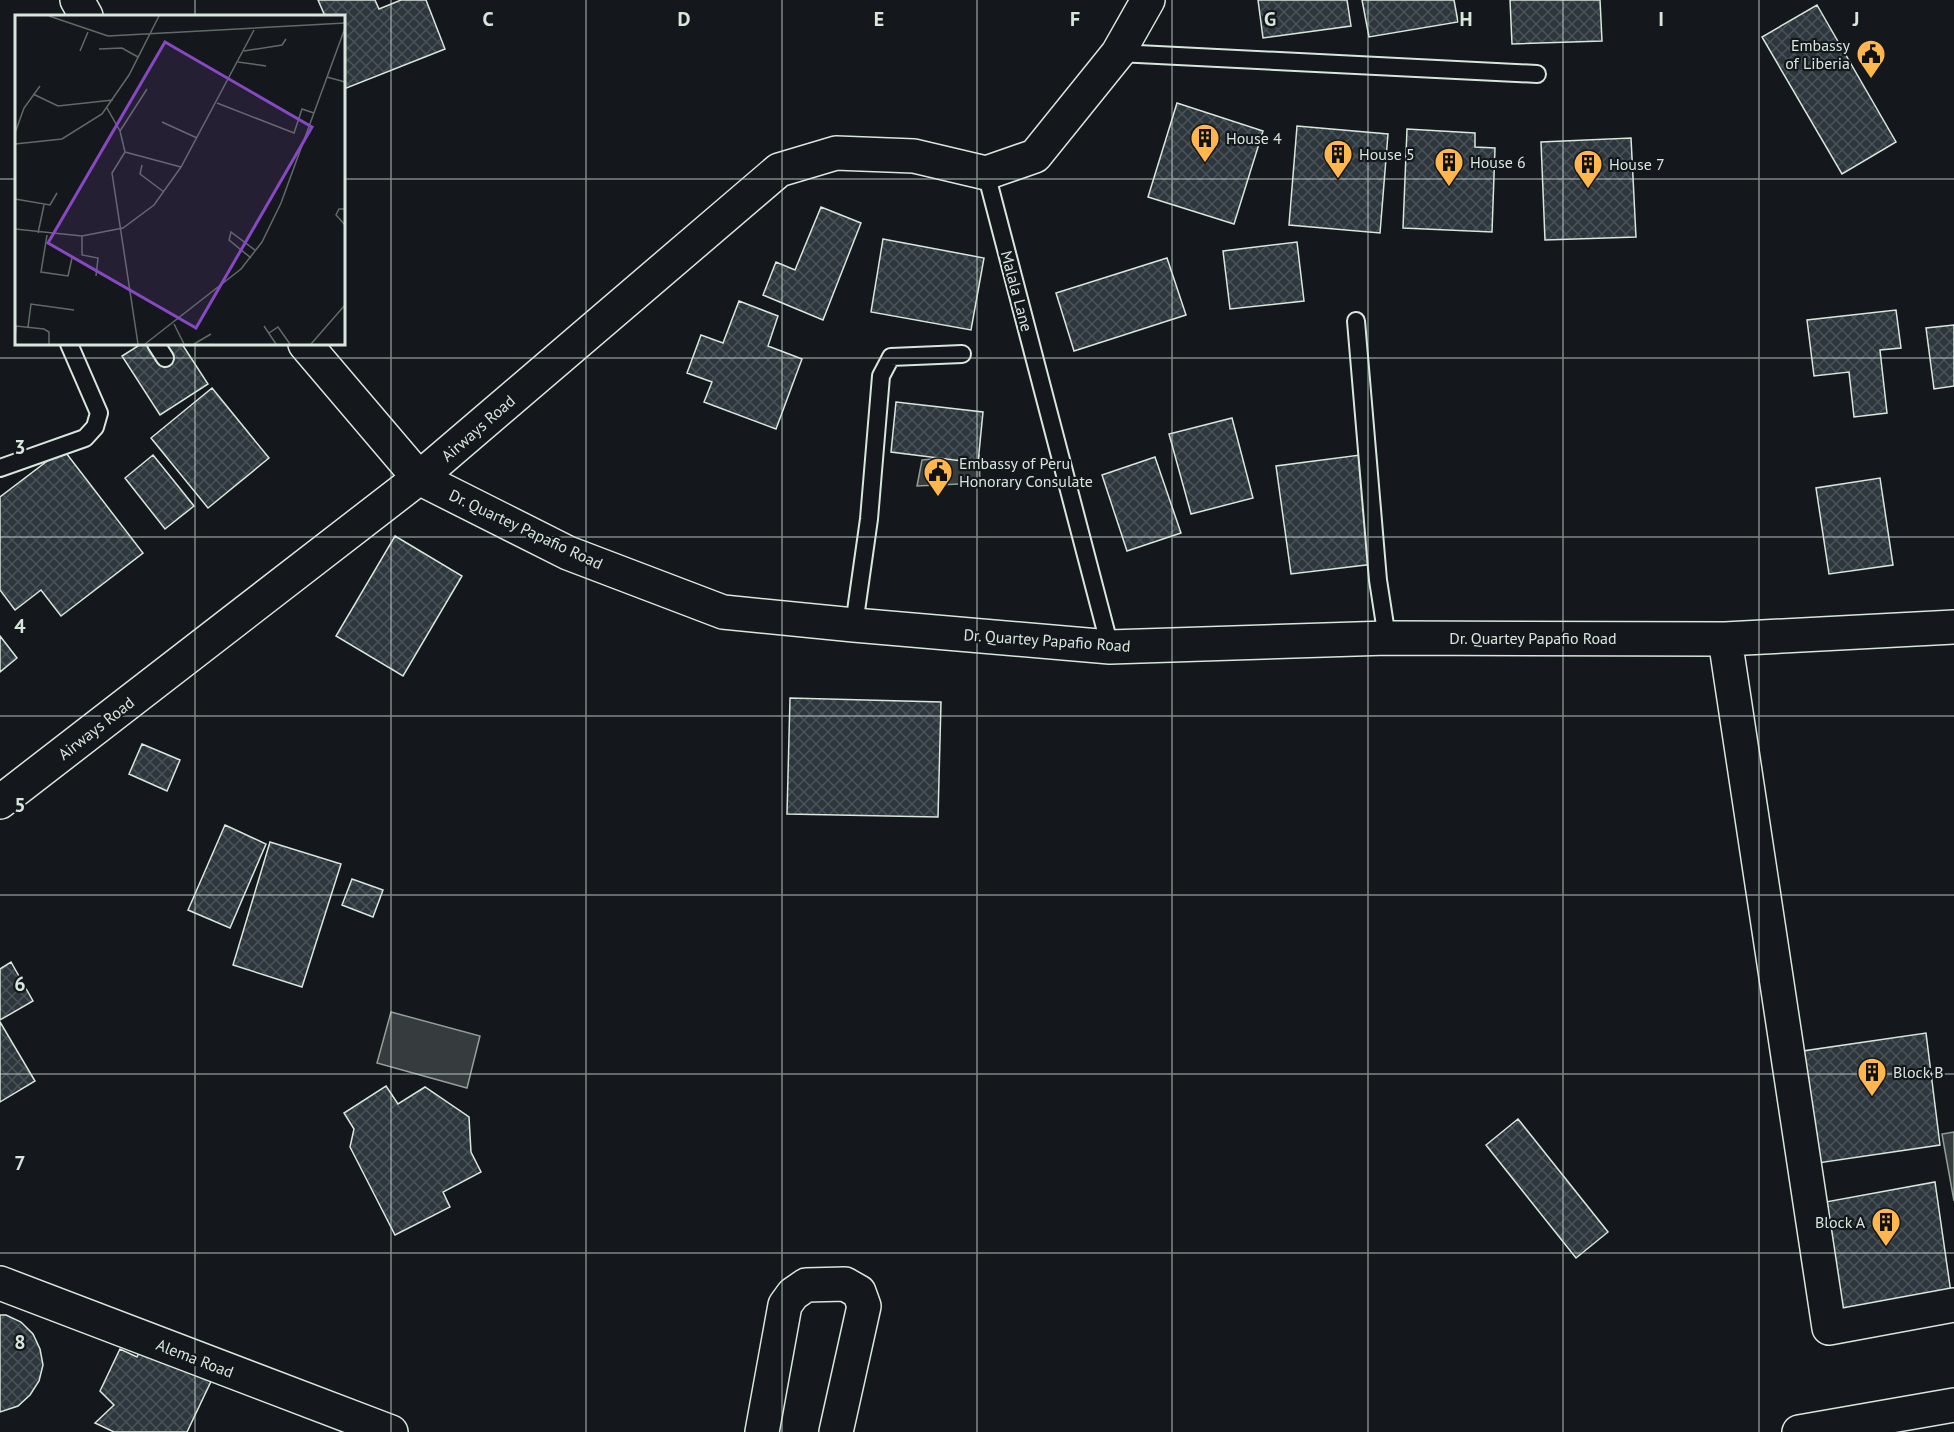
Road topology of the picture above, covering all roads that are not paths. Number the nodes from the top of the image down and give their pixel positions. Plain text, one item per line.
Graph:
1 (77, 0) edge
2 (1148, 0) edge
3 (85, 15) edge
4 (1118, 53) junction
5 (1537, 74) dead end
6 (986, 173) junction
7 (1356, 321) dead end
8 (69, 345) edge
9 (306, 345) edge
10 (962, 354) dead end
11 (0, 468) edge
12 (419, 478) junction
13 (854, 625) junction
14 (1954, 627) edge
15 (1387, 638) junction
16 (1725, 639) junction
17 (1110, 647) junction
18 (0, 802) edge
19 (0, 1283) edge
20 (1954, 1305) edge
21 (1954, 1405) edge
22 (391, 1432) edge
23 (762, 1432) edge
24 (836, 1432) edge
25 (1799, 1432) edge

1 - 3 street
2 - 4 street
4 - 5 lane
4 - 6 street
6 - 12 street, Airways Road
6 - 17 lane, Malala Lane
7 - 15 lane
8 - 11 lane
9 - 12 street, Dr. Quartey Papafio Road
10 - 13 lane
12 - 13 street, Dr. Quartey Papafio Road
12 - 18 street, Airways Road
13 - 17 street, Dr. Quartey Papafio Road
14 - 16 street, Dr. Quartey Papafio Road
15 - 16 street, Dr. Quartey Papafio Road
15 - 17 street, Dr. Quartey Papafio Road
16 - 20 street
19 - 22 street, Alema Road
21 - 25 street
23 - 24 street

